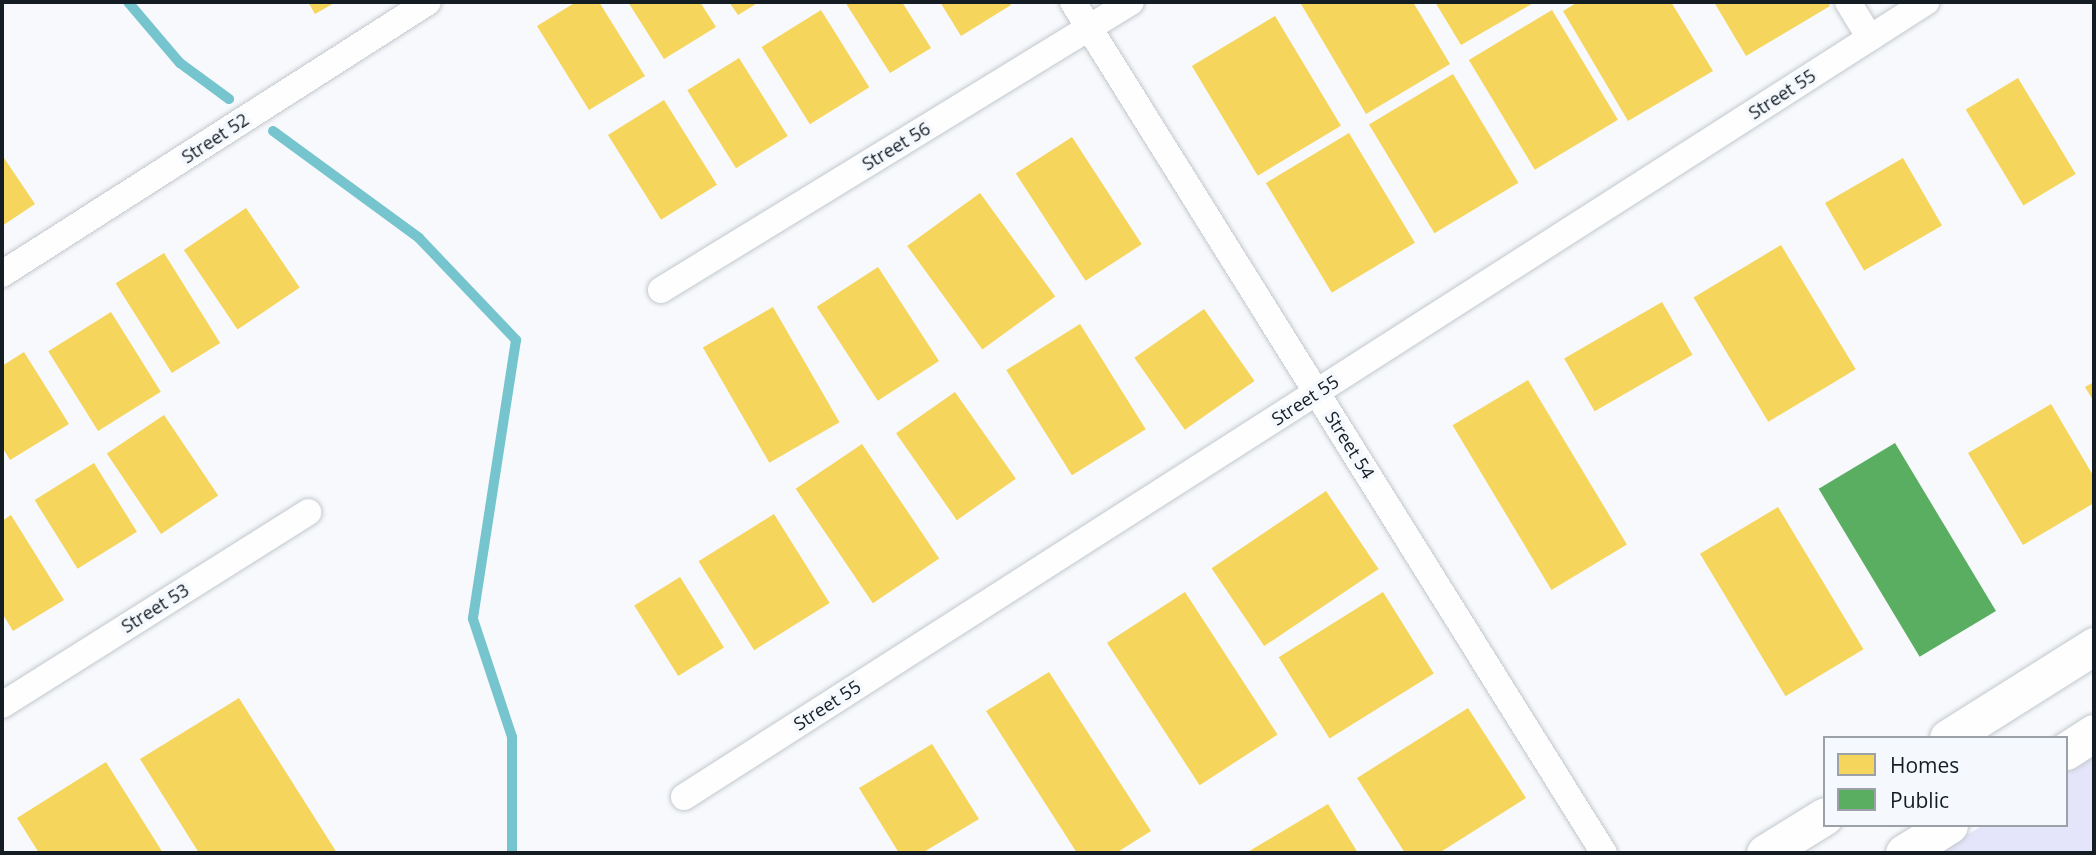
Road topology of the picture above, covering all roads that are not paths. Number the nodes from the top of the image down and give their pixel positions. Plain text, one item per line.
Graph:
1 (428, 2) edge
2 (1073, 2) edge
3 (1131, 2) edge
4 (1848, 2) edge
5 (1926, 2) edge
6 (1089, 28) junction
7 (1870, 38) junction
8 (2, 274) edge
9 (661, 290) dead end
10 (1317, 392) junction
11 (308, 512) dead end
12 (2093, 648) edge
13 (2, 705) edge
14 (2094, 733) edge
15 (1951, 736) edge
16 (2068, 750) edge
17 (684, 797) dead end
18 (1823, 817) edge
19 (1946, 827) edge
20 (1604, 853) edge
21 (1765, 853) edge
22 (1905, 853) edge

1 - 8 street, Street 52
2 - 6 street, Street 54
3 - 6 street, Street 56
4 - 7 street
5 - 7 street, Street 55
6 - 9 street, Street 56
6 - 10 street, Street 54
7 - 10 street, Street 55
10 - 17 street, Street 55
10 - 20 street, Street 54
11 - 13 street, Street 53
12 - 15 main road
14 - 16 main road
18 - 21 main road
19 - 22 main road

